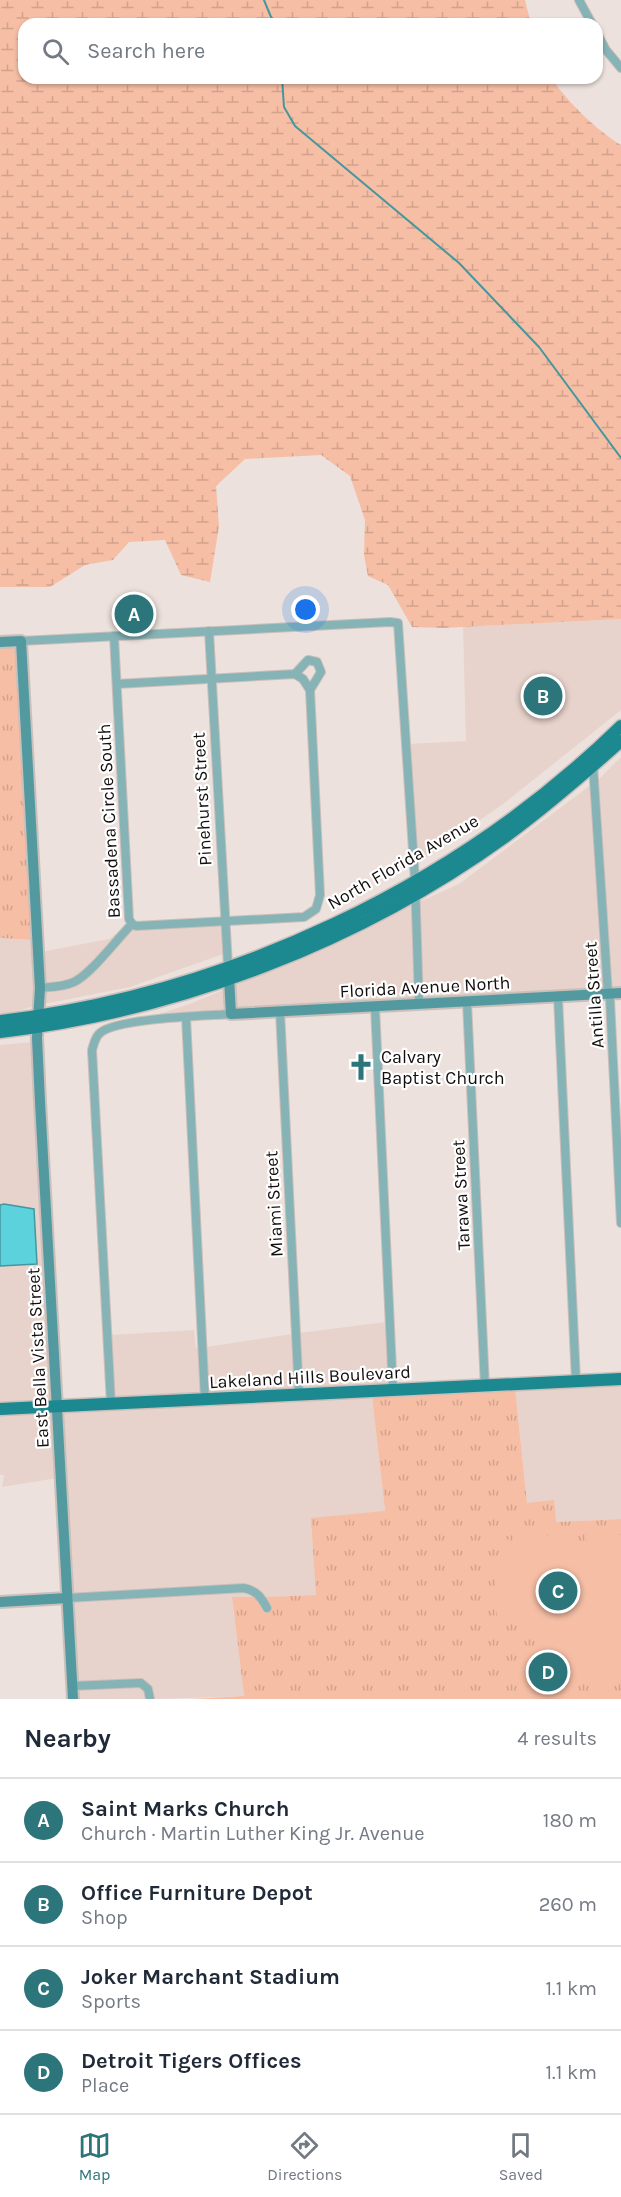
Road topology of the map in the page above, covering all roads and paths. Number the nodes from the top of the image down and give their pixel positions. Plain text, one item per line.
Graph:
1 (579, 0) edge
2 (589, 18) edge
3 (603, 44) edge
4 (621, 68) edge
5 (209, 630) junction
6 (114, 636) junction
7 (21, 641) junction
8 (0, 642) edge
9 (295, 674) junction
10 (212, 678) junction
11 (117, 684) junction
12 (309, 690) junction
13 (621, 728) edge
14 (621, 741) edge
15 (593, 765) junction
16 (559, 794) junction
17 (415, 880) junction
18 (416, 893) junction
19 (225, 921) junction
20 (132, 924) junction
21 (228, 972) junction
22 (40, 988) junction
23 (621, 993) edge
24 (608, 994) junction
25 (558, 997) junction
26 (467, 1002) junction
27 (419, 1004) junction
28 (375, 1007) junction
29 (280, 1011) junction
30 (231, 1014) junction
31 (186, 1017) junction
32 (0, 1021) edge
33 (39, 1021) junction
34 (0, 1032) edge
35 (621, 1223) edge
36 (621, 1379) edge
37 (576, 1381) junction
38 (485, 1387) junction
39 (393, 1391) junction
40 (298, 1395) junction
41 (205, 1400) junction
42 (111, 1404) junction
43 (56, 1407) junction
44 (0, 1409) edge
45 (67, 1598) junction
46 (0, 1602) edge
47 (267, 1608) dead end
48 (72, 1686) junction
49 (73, 1699) edge
50 (150, 1699) edge

1 - 2 street
3 - 4 street
5 - 6 street
5 - 10 street, Pinehurst Street
5 - 17 street
6 - 7 street
6 - 11 street, Bassadena Circle South
7 - 8 street
7 - 22 street, East Bella Vista Street
9 - 10 street
9 - 12 street
9 - 12 street
10 - 11 street
10 - 19 street, Pinehurst Street
11 - 20 street, Bassadena Circle South
12 - 19 street
13 - 16 main road
13 - 17 main road, North Florida Avenue
14 - 15 main road, North Florida Avenue
15 - 16 main road, North Florida Avenue
15 - 24 street, Antilla Street
16 - 18 main road, North Florida Avenue
17 - 18 street
17 - 21 main road, North Florida Avenue
18 - 21 main road, North Florida Avenue
18 - 27 street
19 - 20 street
19 - 21 street, Pinehurst Street
20 - 22 street, Bassadena Circle South
21 - 30 street, Pinehurst Street
21 - 33 main road, North Florida Avenue
22 - 33 street, East Bella Vista Street
23 - 24 street, Florida Avenue North
24 - 25 street, Florida Avenue North
24 - 35 street, Antilla Street
25 - 26 street, Florida Avenue North
25 - 37 street
26 - 27 street, Florida Avenue North
26 - 38 street, Tarawa Street
27 - 28 street, Florida Avenue North
28 - 29 street, Florida Avenue North
28 - 39 street
29 - 30 street, Florida Avenue North
29 - 40 street, Miami Street
30 - 31 street
31 - 41 street
31 - 42 street
32 - 33 main road, North Florida Avenue
33 - 34 main road, North Florida Avenue
33 - 43 street, East Bella Vista Street
36 - 37 main road, Lakeland Hills Boulevard
37 - 38 main road, Lakeland Hills Boulevard
38 - 39 main road, Lakeland Hills Boulevard
39 - 40 main road, Lakeland Hills Boulevard
40 - 41 main road, Lakeland Hills Boulevard
41 - 42 main road, Lakeland Hills Boulevard
42 - 43 main road, Lakeland Hills Boulevard
43 - 44 main road, Lakeland Hills Boulevard
43 - 45 street, East Bella Vista Street
45 - 46 street
45 - 47 street
45 - 48 street, East Bella Vista Street
48 - 49 street, East Bella Vista Street
48 - 50 street

